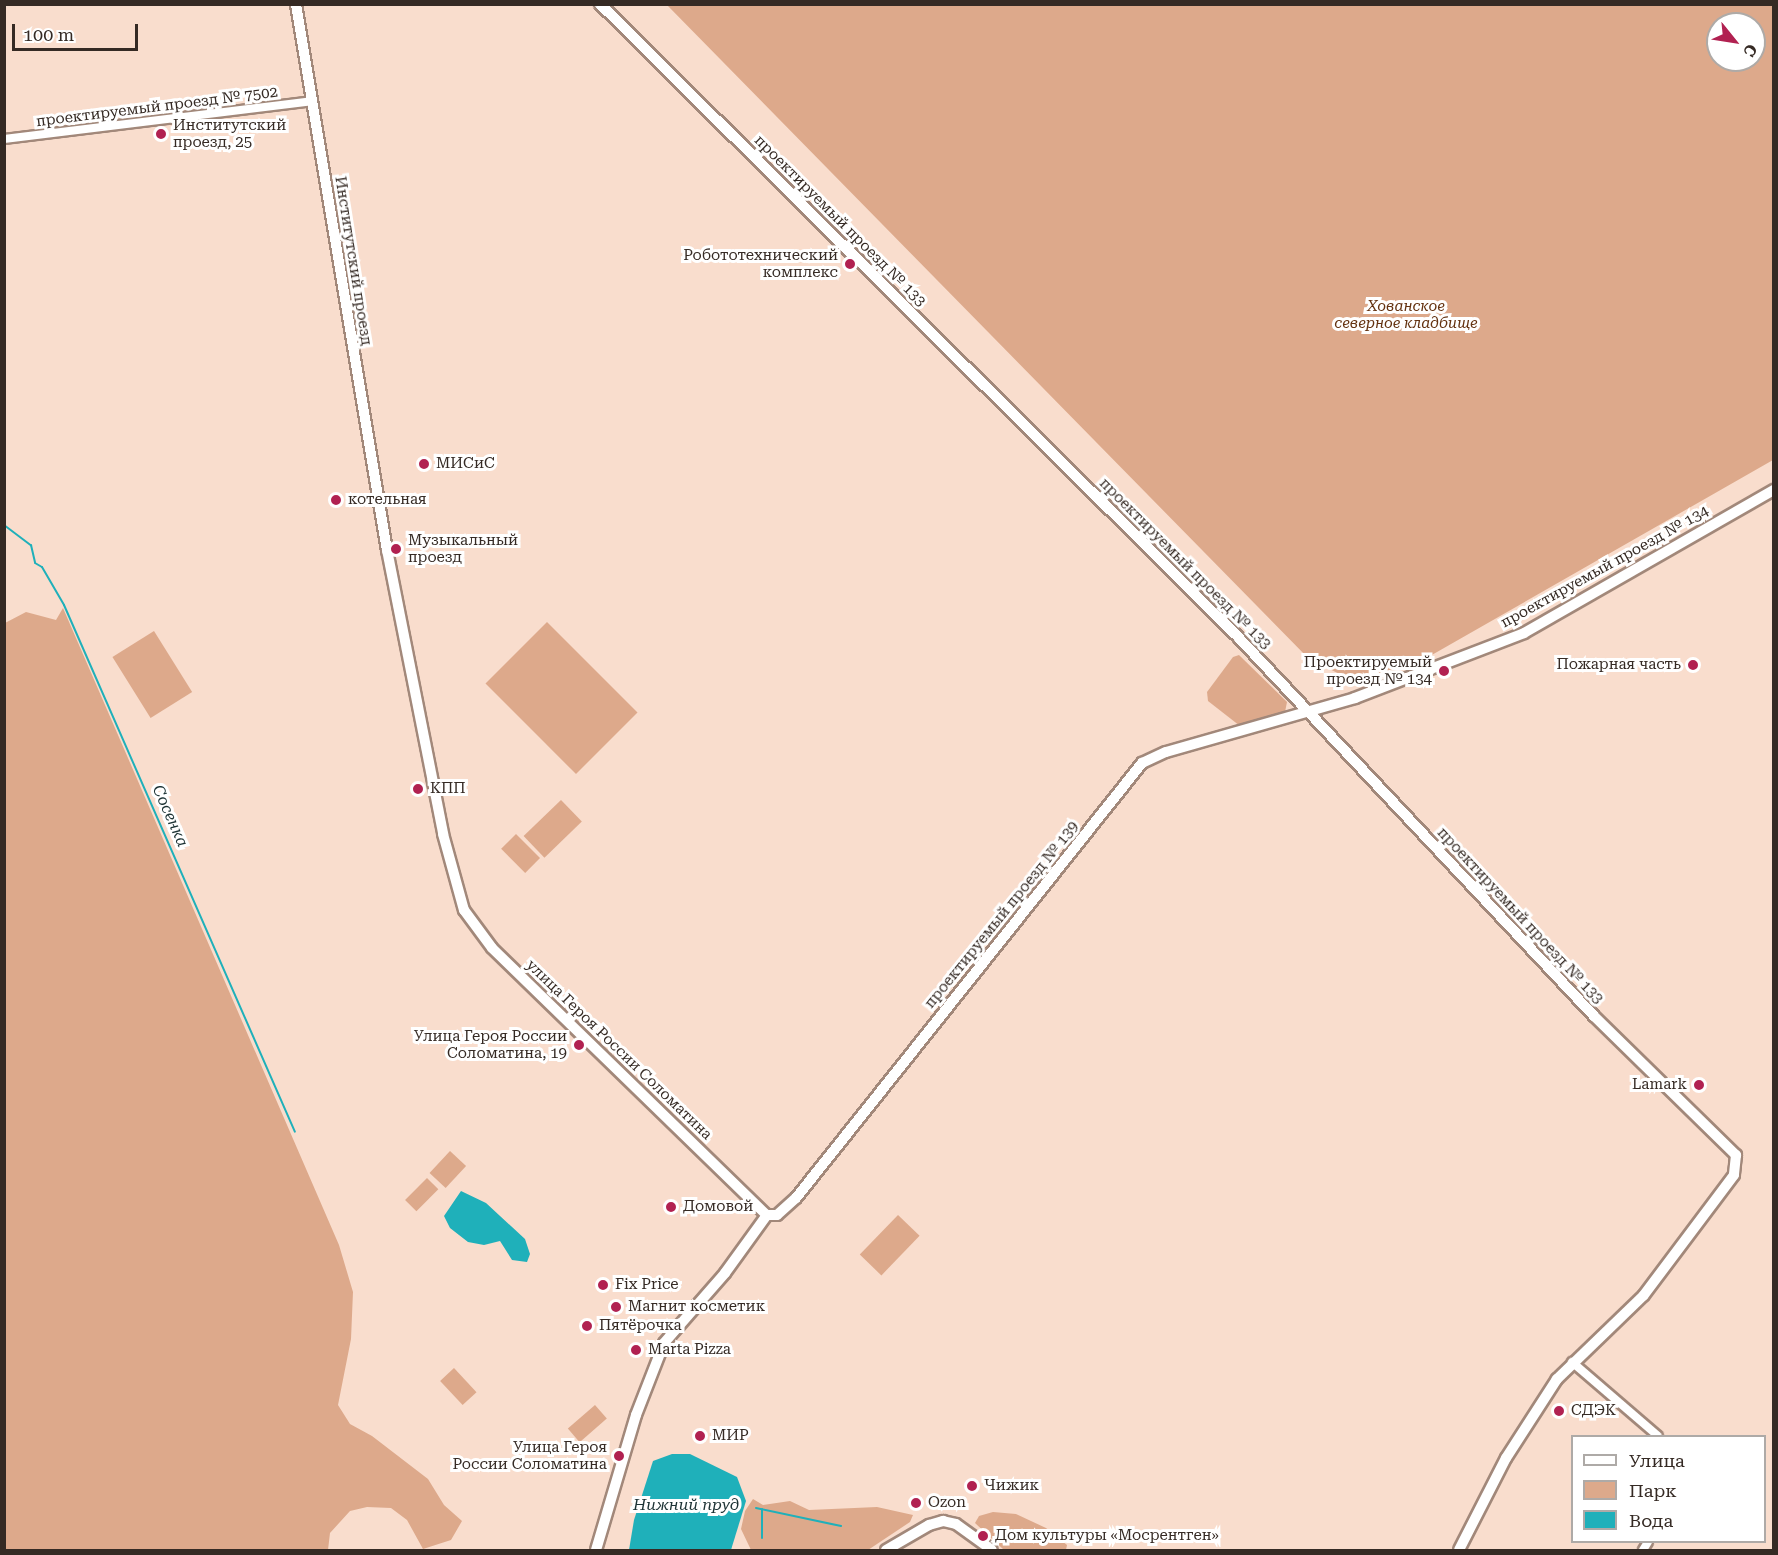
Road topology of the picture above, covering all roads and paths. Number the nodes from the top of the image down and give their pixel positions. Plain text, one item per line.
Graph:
1 (296, 4) edge
2 (600, 4) edge
3 (312, 101) junction
4 (4, 139) edge
5 (1773, 490) edge
6 (382, 522) joint
7 (1312, 712) junction
8 (768, 1215) junction
9 (1572, 1362) junction
10 (1656, 1435) edge
11 (596, 1551) edge
12 (886, 1551) edge
13 (992, 1551) edge
14 (1459, 1551) edge

1 - 3 street, Институтский проезд
2 - 7 street, проектируемый проезд № 133
3 - 4 street, проектируемый проезд № 7502
3 - 6 street, Институтский проезд
5 - 7 street, проектируемый проезд № 134
6 - 8 street, улица Героя России Соломатина
7 - 8 street, проектируемый проезд № 139
7 - 9 street, проектируемый проезд № 133
8 - 11 street
9 - 10 street
9 - 14 street
12 - 13 street

